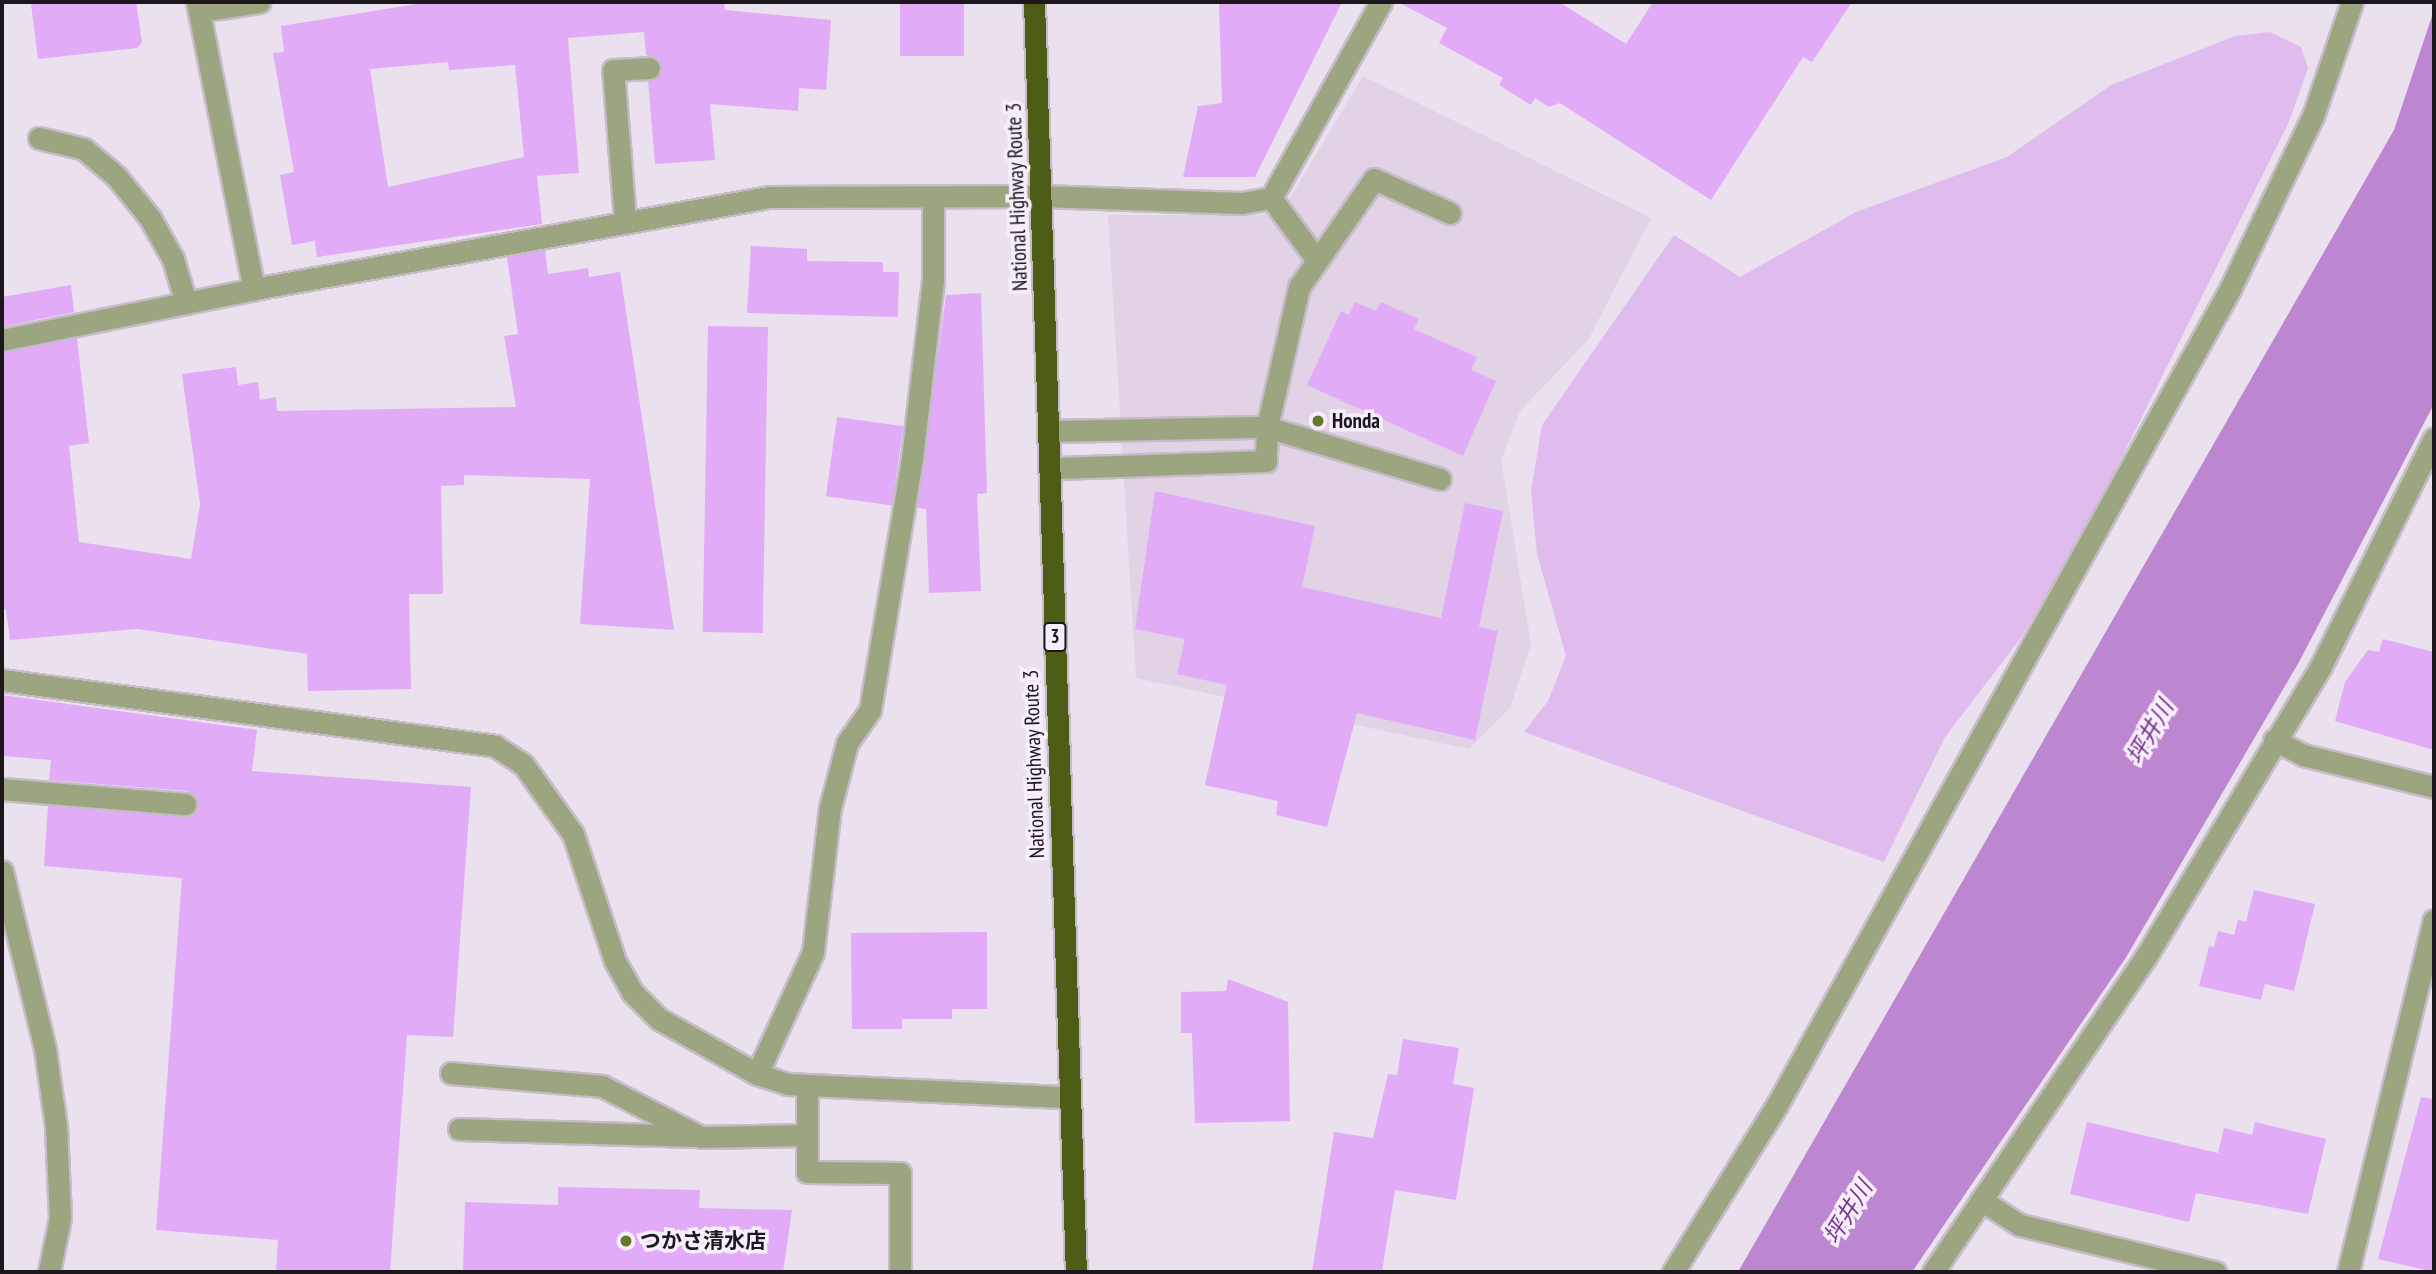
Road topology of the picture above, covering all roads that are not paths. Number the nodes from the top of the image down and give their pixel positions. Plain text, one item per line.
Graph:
1 (259, 2) edge
2 (1034, 2) edge
3 (1381, 2) edge
4 (2351, 2) edge
5 (199, 6) edge
6 (649, 68) dead end
7 (39, 138) dead end
8 (1041, 195) junction
9 (1271, 198) junction
10 (933, 199) junction
11 (1450, 214) dead end
12 (625, 221) junction
13 (1317, 260) junction
14 (254, 289) junction
15 (186, 303) junction
16 (2, 340) edge
17 (1267, 427) junction
18 (1049, 431) junction
19 (2434, 438) edge
20 (1050, 468) junction
21 (1440, 479) dead end
22 (2, 680) edge
23 (2274, 740) junction
24 (2434, 787) edge
25 (2, 789) edge
26 (185, 804) dead end
27 (2, 871) edge
28 (2434, 920) edge
29 (451, 1073) dead end
30 (757, 1074) junction
31 (807, 1088) junction
32 (1067, 1097) junction
33 (458, 1129) dead end
34 (807, 1135) junction
35 (701, 1137) junction
36 (1981, 1200) junction
37 (2203, 1271) edge
38 (49, 1272) edge
39 (900, 1272) edge
40 (1076, 1272) edge
41 (1673, 1272) edge
42 (1933, 1272) edge
43 (2348, 1272) edge

1 - 5 street
2 - 8 highway, National Highway Route 3 / 3
3 - 9 street
4 - 41 street
5 - 14 street
6 - 12 street
7 - 15 street
8 - 9 street
8 - 10 street
8 - 18 highway, National Highway Route 3 / 3
9 - 13 street
10 - 12 street
10 - 30 street
11 - 13 street
12 - 14 street
13 - 17 street
14 - 15 street
15 - 16 street
17 - 18 street
17 - 20 street
17 - 21 street
18 - 20 highway, National Highway Route 3 / 3
19 - 23 street
20 - 32 highway, National Highway Route 3 / 3
22 - 30 street
23 - 24 street
23 - 36 street
25 - 26 street
27 - 38 street
28 - 43 street
29 - 35 street
30 - 31 street
31 - 32 street
31 - 34 street
32 - 40 highway, National Highway Route 3 / 3
33 - 35 street
34 - 35 street
34 - 39 street
36 - 37 street
36 - 42 street

